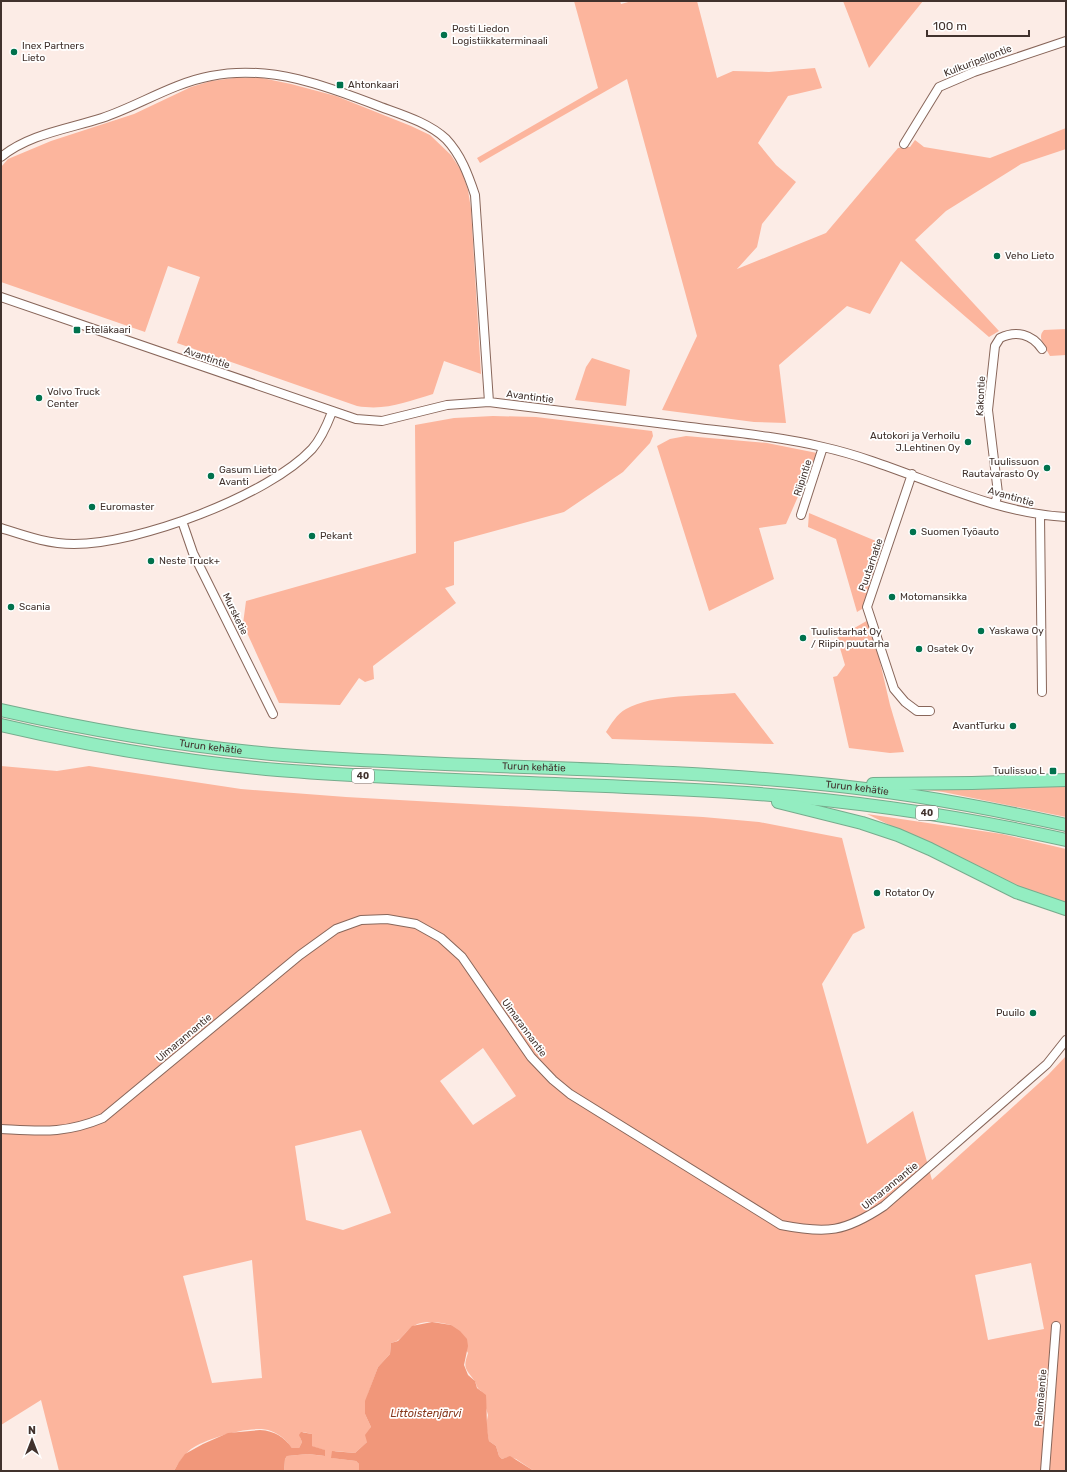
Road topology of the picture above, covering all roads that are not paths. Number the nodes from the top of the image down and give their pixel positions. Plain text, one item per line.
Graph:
1 (1066, 41) edge
2 (904, 144) dead end
3 (1, 157) edge
4 (1, 297) edge
5 (1042, 349) dead end
6 (489, 402) junction
7 (332, 412) junction
8 (824, 447) junction
9 (912, 474) junction
10 (995, 504) junction
11 (1040, 515) junction
12 (801, 516) dead end
13 (1066, 517) edge
14 (182, 521) junction
15 (1, 528) edge
16 (1042, 692) dead end
17 (1, 709) edge
18 (930, 711) dead end
19 (273, 714) dead end
20 (1, 725) edge
21 (1066, 780) edge
22 (820, 784) junction
23 (730, 792) junction
24 (1066, 825) edge
25 (1066, 840) edge
26 (1066, 909) edge
27 (1066, 1040) edge
28 (1, 1129) edge
29 (1056, 1326) dead end
30 (1045, 1471) edge

1 - 2 street, Kulkuripellontie
3 - 6 street
4 - 7 street, Avantintie
5 - 10 street, Kakontie
6 - 7 street, Avantintie
6 - 8 street, Avantintie
7 - 14 street
8 - 9 street, Avantintie
8 - 12 street, Riipintie
9 - 10 street, Avantintie
9 - 18 street, Puutarhatie
10 - 11 street, Avantintie
11 - 13 street, Avantintie
11 - 16 street
14 - 15 street
14 - 19 street, Mursketie
17 - 22 highway, Turun kehätie / 40
20 - 23 highway, Turun kehätie / 40
21 - 22 highway
22 - 24 highway, Turun kehätie / 40
23 - 25 highway, Turun kehätie / 40
23 - 26 highway
27 - 28 street, Uimarannantie
29 - 30 street, Palomäentie

